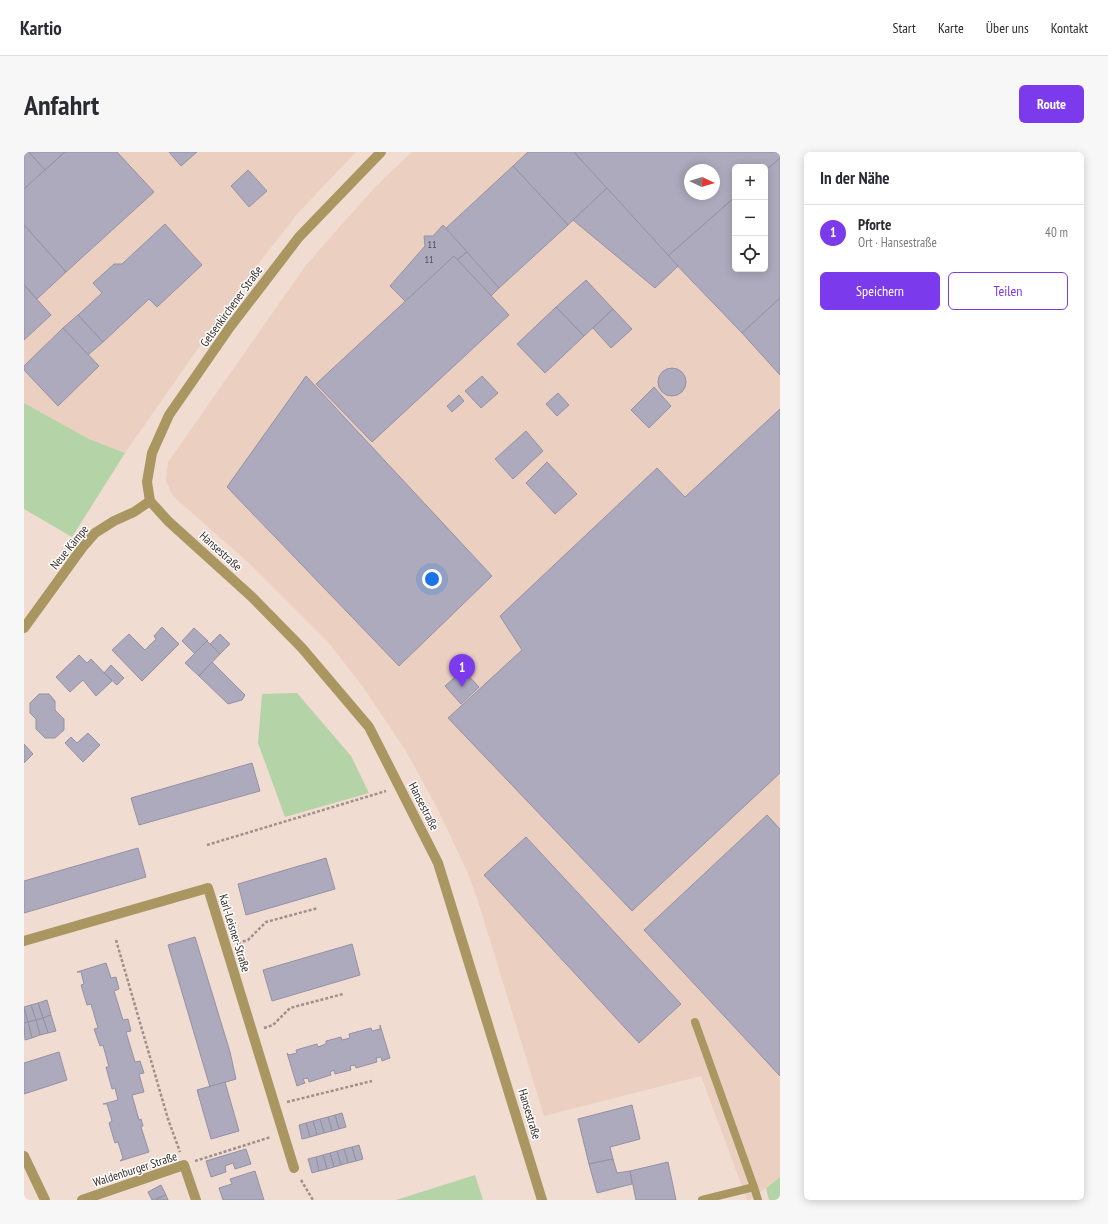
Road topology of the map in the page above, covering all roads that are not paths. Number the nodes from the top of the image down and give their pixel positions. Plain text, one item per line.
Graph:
1 (381, 152) edge
2 (150, 501) junction
3 (24, 628) edge
4 (24, 941) edge
5 (694, 1022) dead end
6 (24, 1156) edge
7 (294, 1168) road end
8 (754, 1187) junction
9 (45, 1200) edge
10 (82, 1200) edge
11 (196, 1200) edge
12 (542, 1200) edge
13 (702, 1200) edge
14 (758, 1200) edge

1 - 2 street, Gelsenkirchener Straße
2 - 3 street, Neue Kämpe
2 - 12 street, Hansestraße
4 - 7 street, Karl-Leisner-Straße
5 - 8 lane
6 - 9 street
8 - 13 lane
8 - 14 lane
10 - 11 street, Waldenburger Straße

